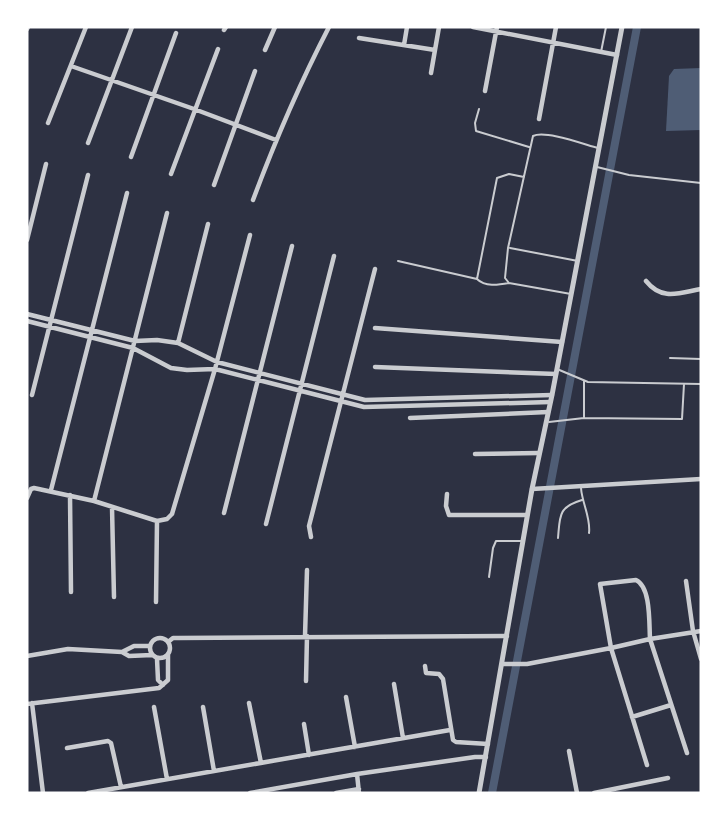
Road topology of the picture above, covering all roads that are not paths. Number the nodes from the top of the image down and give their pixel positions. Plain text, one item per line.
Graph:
1 (86, 27) edge
2 (132, 27) edge
3 (276, 27) edge
4 (329, 27) edge
5 (407, 27) edge
6 (439, 27) edge
7 (473, 27) edge
8 (556, 27) edge
9 (606, 27) edge
10 (622, 27) edge
11 (497, 29) edge
12 (176, 33) dead end
13 (359, 38) dead end
14 (553, 43) junction
15 (404, 45) junction
16 (218, 49) dead end
17 (265, 50) dead end
18 (435, 50) junction
19 (601, 52) junction
20 (617, 56) junction
21 (71, 66) junction
22 (255, 71) dead end
23 (431, 73) dead end
24 (112, 80) junction
25 (485, 91) dead end
26 (153, 96) junction
27 (195, 109) junction
28 (479, 109) dead end
29 (539, 119) dead end
30 (48, 123) dead end
31 (236, 126) junction
32 (276, 140) junction
33 (88, 143) dead end
34 (530, 148) junction
35 (599, 148) junction
36 (131, 157) dead end
37 (46, 164) dead end
38 (599, 167) junction
39 (171, 174) dead end
40 (88, 175) dead end
41 (524, 177) junction
42 (701, 183) edge
43 (214, 185) dead end
44 (127, 193) dead end
45 (253, 200) dead end
46 (167, 213) dead end
47 (208, 224) dead end
48 (250, 235) dead end
49 (27, 240) edge
50 (292, 246) dead end
51 (508, 248) junction
52 (334, 256) dead end
53 (398, 261) dead end
54 (578, 261) junction
55 (375, 269) dead end
56 (477, 279) junction
57 (646, 281) dead end
58 (508, 283) junction
59 (701, 289) edge
60 (571, 294) junction
61 (27, 314) edge
62 (51, 320) junction
63 (27, 321) edge
64 (50, 327) junction
65 (375, 328) dead end
66 (92, 330) junction
67 (90, 337) junction
68 (135, 341) junction
69 (562, 342) junction
70 (178, 343) junction
71 (133, 348) junction
72 (670, 358) dead end
73 (701, 359) edge
74 (217, 363) junction
75 (375, 367) dead end
76 (215, 369) junction
77 (556, 371) junction
78 (259, 373) junction
79 (257, 380) junction
80 (584, 381) junction
81 (301, 384) junction
82 (684, 384) junction
83 (701, 384) edge
84 (300, 391) junction
85 (32, 395) dead end
86 (343, 395) junction
87 (552, 395) junction
88 (386, 400) junction
89 (341, 402) junction
90 (550, 402) junction
91 (386, 407) junction
92 (548, 412) junction
93 (410, 418) dead end
94 (584, 418) junction
95 (546, 422) junction
96 (539, 453) junction
97 (475, 454) dead end
98 (701, 479) edge
99 (581, 485) junction
100 (532, 489) junction
101 (51, 490) junction
102 (447, 494) dead end
103 (70, 495) junction
104 (27, 498) edge
105 (582, 500) junction
106 (94, 501) junction
107 (112, 507) junction
108 (224, 513) dead end
109 (527, 516) junction
110 (157, 521) junction
111 (266, 524) dead end
112 (589, 533) dead end
113 (311, 537) dead end
114 (558, 538) dead end
115 (523, 541) junction
116 (307, 570) dead end
117 (489, 577) dead end
118 (686, 581) dead end
119 (70, 592) dead end
120 (114, 597) dead end
121 (156, 602) dead end
122 (693, 631) junction
123 (701, 631) edge
124 (306, 636) junction
125 (507, 636) junction
126 (650, 639) junction
127 (168, 642) junction
128 (150, 646) junction
129 (611, 648) junction
130 (122, 652) junction
131 (152, 655) junction
132 (168, 655) junction
133 (27, 656) edge
134 (157, 658) junction
135 (701, 659) edge
136 (502, 664) junction
137 (425, 666) dead end
138 (306, 681) dead end
139 (393, 684) dead end
140 (163, 686) junction
141 (346, 697) dead end
142 (29, 703) edge
143 (249, 703) dead end
144 (671, 705) junction
145 (154, 706) dead end
146 (203, 707) dead end
147 (632, 717) junction
148 (304, 724) dead end
149 (450, 730) junction
150 (403, 738) junction
151 (488, 744) junction
152 (355, 747) junction
153 (67, 748) dead end
154 (570, 751) dead end
155 (687, 753) dead end
156 (309, 755) junction
157 (486, 757) junction
158 (261, 763) junction
159 (647, 765) dead end
160 (214, 771) junction
161 (357, 774) junction
162 (668, 778) dead end
163 (167, 779) junction
164 (121, 787) junction
165 (359, 791) edge
166 (43, 793) edge
167 (88, 793) edge
168 (250, 793) edge
169 (336, 793) edge
170 (478, 793) edge
171 (577, 793) edge
172 (594, 793) edge

1 - 21 street
2 - 24 street
3 - 17 street
4 - 32 street
5 - 15 street
6 - 18 street
7 - 11 street
8 - 14 street
9 - 19 lane
10 - 20 street
11 - 14 street
11 - 25 street
12 - 26 street
13 - 15 street
14 - 19 street
14 - 29 street
15 - 18 street
16 - 27 street
18 - 23 street
19 - 20 street
20 - 35 street
21 - 24 street
21 - 30 street
22 - 31 street
24 - 26 street
24 - 33 street
26 - 27 street
26 - 36 street
27 - 31 street
27 - 39 street
28 - 34 lane
31 - 32 street
31 - 43 street
32 - 45 street
34 - 35 lane
34 - 41 lane
35 - 38 street
37 - 49 street
38 - 42 lane
38 - 54 street
40 - 62 street
41 - 51 lane
41 - 56 lane
44 - 66 street
46 - 68 street
47 - 70 street
48 - 74 street
50 - 78 street
51 - 54 lane
51 - 58 lane
52 - 81 street
53 - 56 lane
54 - 60 street
55 - 86 street
56 - 58 lane
57 - 59 street
58 - 60 lane
60 - 69 street
61 - 62 street
62 - 64 street
62 - 66 street
63 - 64 street
64 - 67 street
64 - 85 street
65 - 69 street
66 - 67 street
66 - 68 street
67 - 71 street
67 - 101 street
68 - 70 street
68 - 71 street
69 - 77 street
70 - 74 street
71 - 76 street
71 - 106 street
72 - 73 lane
74 - 76 street
74 - 78 street
75 - 77 street
76 - 79 street
76 - 110 street
77 - 80 lane
77 - 87 street
78 - 79 street
78 - 81 street
79 - 84 street
79 - 108 street
80 - 82 lane
80 - 94 lane
81 - 84 street
81 - 86 street
82 - 83 lane
82 - 94 lane
84 - 89 street
84 - 111 street
86 - 88 street
86 - 89 street
87 - 88 street
87 - 90 street
88 - 91 street
89 - 91 street
89 - 113 street
90 - 91 street
90 - 92 street
92 - 93 street
92 - 95 street
94 - 95 lane
95 - 96 street
96 - 97 street
96 - 100 street
98 - 99 street
99 - 100 street
99 - 105 lane
100 - 109 street
101 - 103 street
101 - 104 street
102 - 109 street
103 - 106 street
103 - 119 street
105 - 112 lane
105 - 114 lane
106 - 107 street
107 - 110 street
107 - 120 street
109 - 115 street
110 - 121 street
115 - 117 lane
115 - 125 street
116 - 124 street
118 - 122 street
122 - 123 street
122 - 126 street
122 - 135 street
124 - 125 street
124 - 127 street
124 - 138 street
125 - 136 street
126 - 129 street
126 - 129 street
126 - 144 street
127 - 128 street
127 - 132 street
128 - 130 street
128 - 131 street
129 - 136 street
129 - 147 street
130 - 131 street
130 - 133 street
131 - 134 street
132 - 134 street
132 - 140 street
134 - 140 street
136 - 151 street
137 - 149 street
139 - 150 street
140 - 142 street
141 - 152 street
142 - 166 street
143 - 158 street
144 - 147 street
144 - 155 street
145 - 163 street
146 - 160 street
147 - 159 street
148 - 156 street
149 - 150 street
149 - 151 street
150 - 152 street
151 - 157 street
152 - 156 street
153 - 164 street
154 - 171 street
156 - 158 street
157 - 161 street
157 - 170 street
158 - 160 street
160 - 163 street
161 - 165 street
161 - 168 street
162 - 172 street
163 - 164 street
164 - 167 street
165 - 169 street

